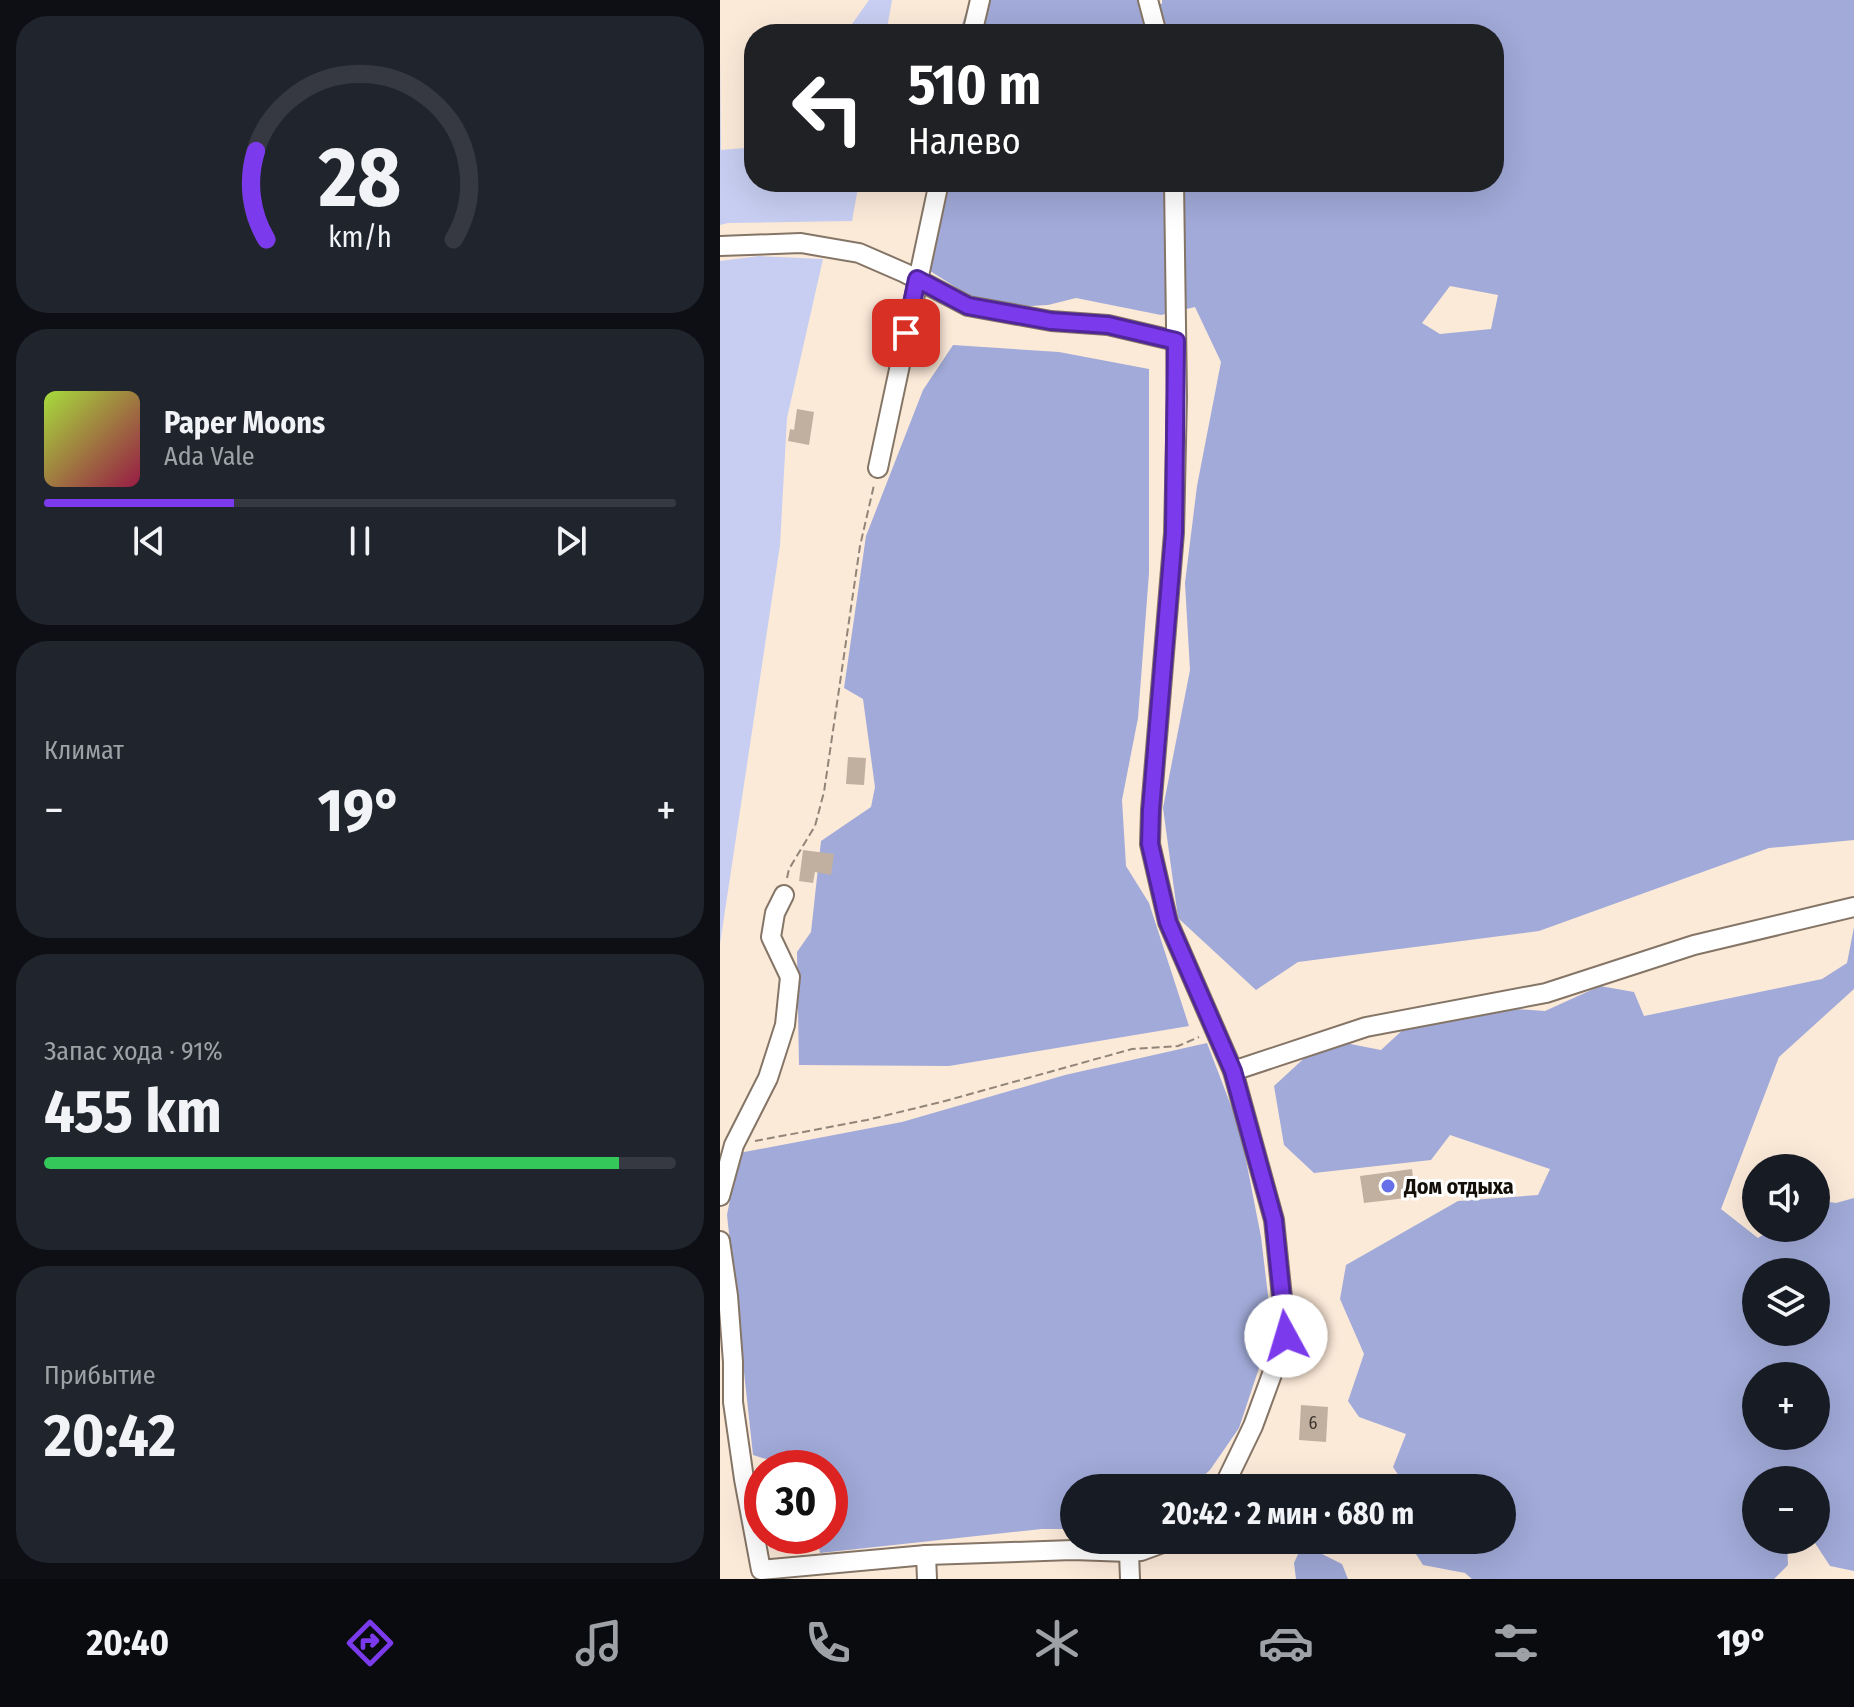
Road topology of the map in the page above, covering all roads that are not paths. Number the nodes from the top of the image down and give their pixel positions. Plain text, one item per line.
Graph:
1 (980, 0) edge
2 (1148, 0) edge
3 (974, 24) edge
4 (1154, 24) edge
5 (937, 192) edge
6 (1174, 192) edge
7 (720, 246) edge
8 (917, 279) junction
9 (1176, 341) junction
10 (878, 468) road end
11 (784, 895) road end
12 (1854, 907) edge
13 (1233, 1071) junction
14 (720, 1196) edge
15 (720, 1241) edge
16 (1230, 1474) edge
17 (1060, 1550) edge
18 (1129, 1554) edge
19 (926, 1555) junction
20 (762, 1574) edge
21 (927, 1579) edge
22 (1130, 1579) edge

1 - 3 street
2 - 4 street
5 - 8 street
6 - 9 street
7 - 8 street
8 - 9 street
8 - 10 street
9 - 13 street
11 - 14 street
12 - 13 street
13 - 16 street
15 - 20 street
17 - 19 street
18 - 22 street
19 - 20 street
19 - 21 street

